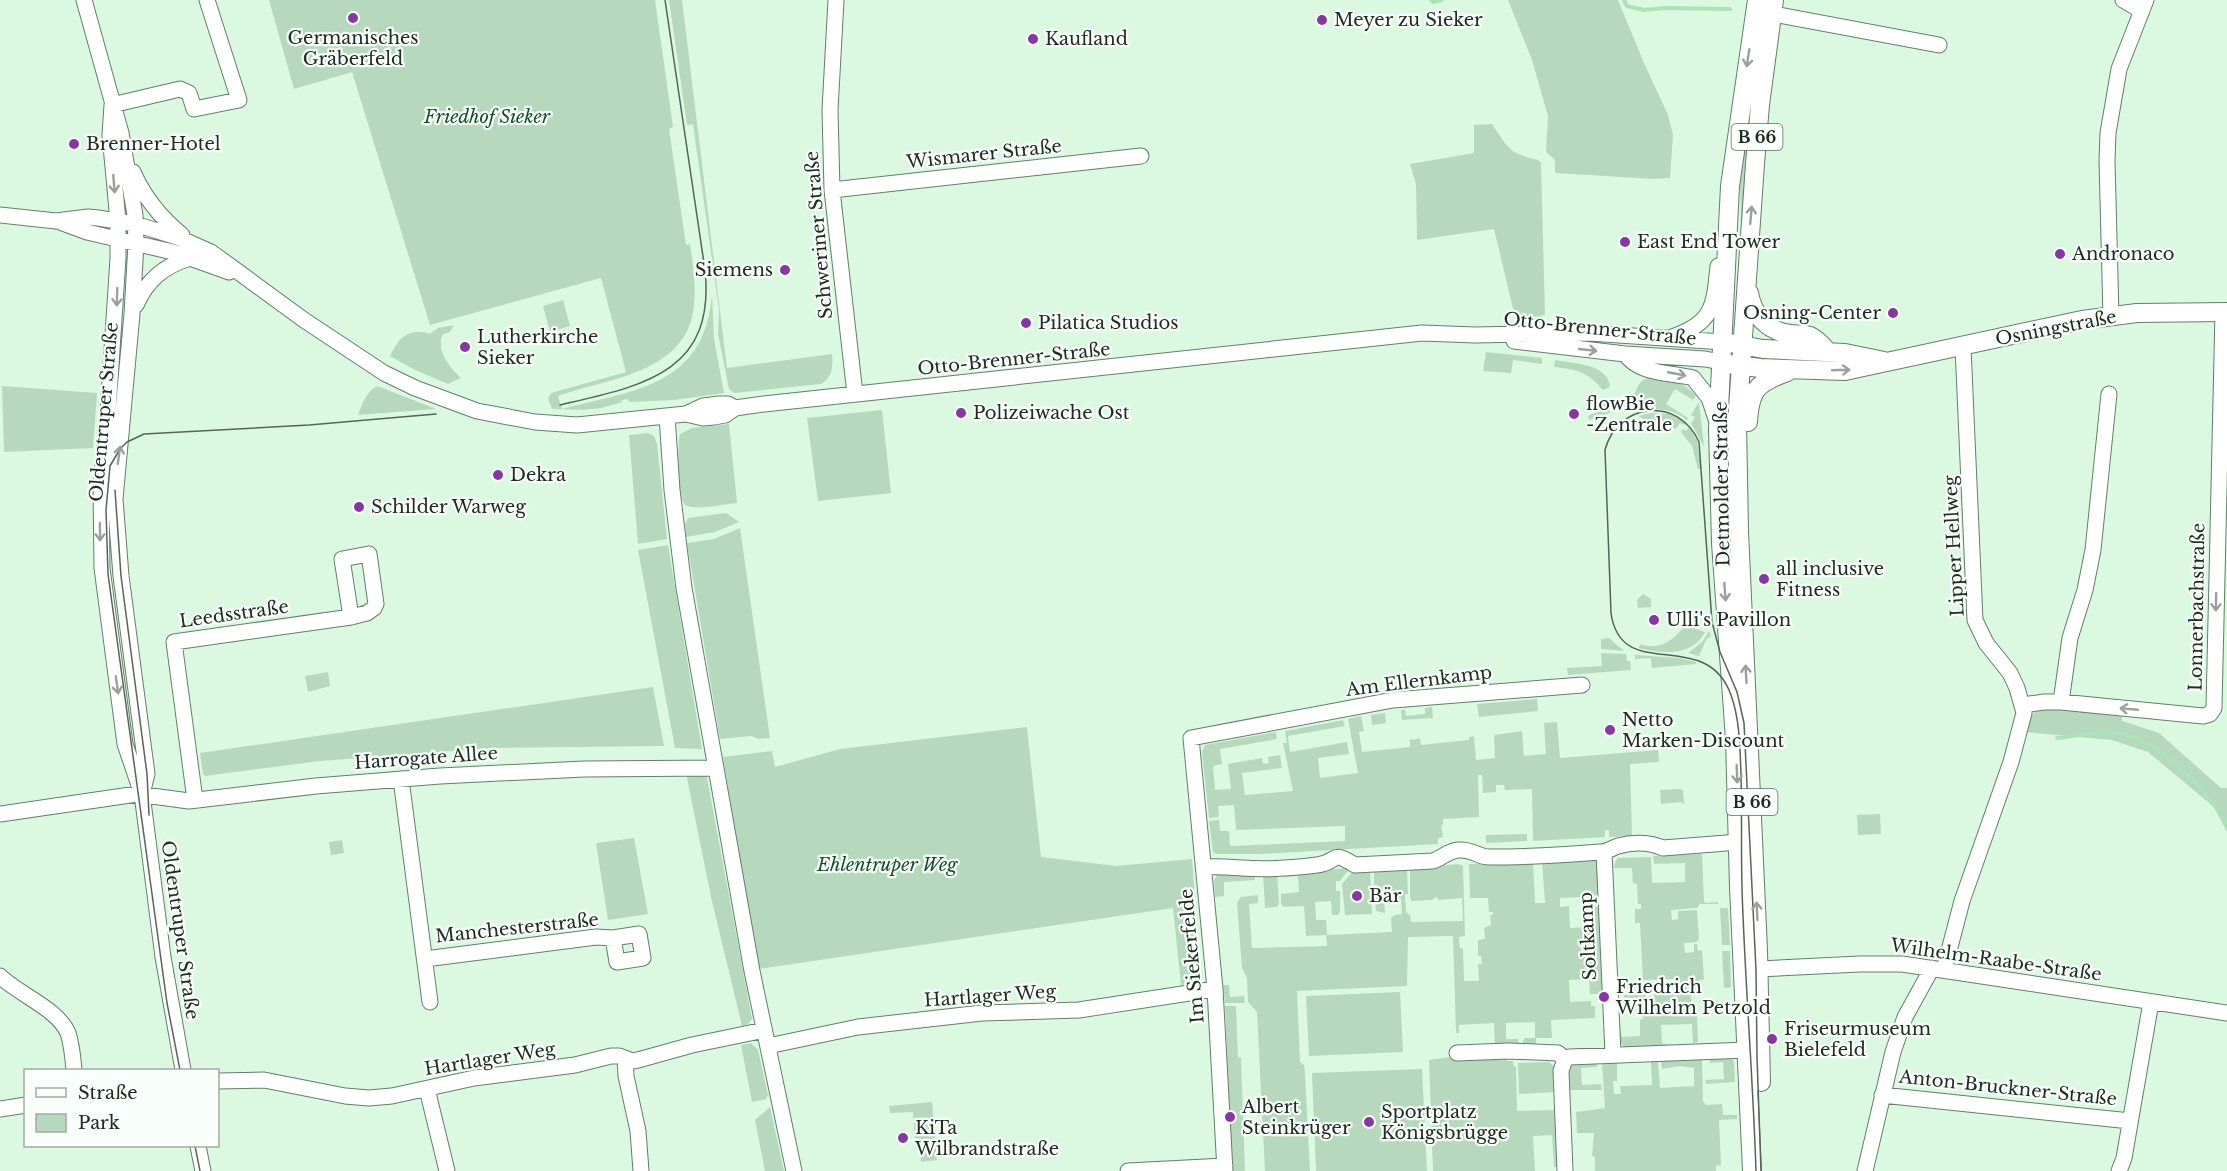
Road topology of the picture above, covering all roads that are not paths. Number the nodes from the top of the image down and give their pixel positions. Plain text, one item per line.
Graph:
1 (84, 0) edge
2 (207, 0) edge
3 (836, 0) edge
4 (1757, 0) edge
5 (2123, 0) edge
6 (2144, 6) edge
7 (1773, 7) edge
8 (1939, 45) dead end
9 (112, 105) junction
10 (1141, 156) dead end
11 (127, 158) junction
12 (1730, 186) junction
13 (832, 190) junction
14 (0, 215) edge
15 (57, 221) junction
16 (118, 221) junction
17 (135, 224) junction
18 (118, 238) junction
19 (136, 243) junction
20 (192, 251) junction
21 (1746, 273) junction
22 (2225, 312) edge
23 (132, 314) junction
24 (2111, 316) junction
25 (1475, 335) junction
26 (1670, 338) junction
27 (1723, 342) junction
28 (1742, 346) junction
29 (1963, 347) junction
30 (1828, 352) junction
31 (1625, 354) junction
32 (1887, 361) junction
33 (1721, 362) junction
34 (1741, 366) junction
35 (1793, 370) junction
36 (855, 394) junction
37 (2109, 394) dead end
38 (667, 416) junction
39 (1718, 429) junction
40 (1739, 521) junction
41 (351, 617) dead end
42 (1582, 685) dead end
43 (2061, 702) junction
44 (2023, 705) junction
45 (1191, 738) joint
46 (715, 768) junction
47 (401, 779) junction
48 (142, 794) junction
49 (195, 800) junction
50 (0, 814) edge
51 (1739, 842) junction
52 (1604, 852) junction
53 (1204, 867) junction
54 (613, 938) dead end
55 (425, 958) junction
56 (1938, 969) junction
57 (1751, 970) junction
58 (0, 976) edge
59 (1215, 989) junction
60 (430, 1002) dead end
61 (2151, 1002) junction
62 (2227, 1013) edge
63 (764, 1030) junction
64 (768, 1046) junction
65 (1747, 1050) junction
66 (1457, 1053) dead end
67 (1613, 1054) junction
68 (625, 1059) junction
69 (1565, 1059) junction
70 (74, 1069) edge
71 (183, 1069) edge
72 (219, 1081) edge
73 (427, 1089) junction
74 (1882, 1095) junction
75 (24, 1105) edge
76 (0, 1109) edge
77 (2130, 1121) junction
78 (198, 1147) edge
79 (1225, 1168) edge
80 (203, 1171) edge
81 (447, 1171) edge
82 (641, 1171) edge
83 (794, 1171) edge
84 (1128, 1171) edge
85 (1565, 1171) edge
86 (1752, 1171) edge
87 (1764, 1171) edge
88 (1865, 1171) edge
89 (2119, 1171) edge

1 - 9 street, Oldentruper Straße
2 - 9 street
3 - 13 street, Schweriner Straße
4 -> 12 main road, Detmolder Straße / B 66
5 - 6 street
6 - 24 street
7 - 8 street, Detmolder Straße
21 -> 7 main road, Detmolder Straße / B 66
9 - 11 street, Oldentruper Straße
9 -> 16 street, Oldentruper Straße
10 - 13 street, Wismarer Straße
11 - 17 street, Oldentruper Straße
11 - 20 street
12 - 26 street
12 - 27 main road, Detmolder Straße / B 66
13 - 36 street, Schweriner Straße
14 - 15 street, Otto-Brenner-Straße
15 - 16 street, Otto-Brenner-Straße
15 - 18 street, Otto-Brenner-Straße
16 - 17 street, Otto-Brenner-Straße
16 - 18 street, Oldentruper Straße
17 - 19 street, Oldentruper Straße
17 - 20 street, Otto-Brenner-Straße
18 - 19 street, Otto-Brenner-Straße
18 -> 48 street, Oldentruper Straße
19 - 20 street, Otto-Brenner-Straße
19 - 23 street, Oldentruper Straße
20 - 23 street
20 - 38 street, Otto-Brenner-Straße
21 - 28 main road, Detmolder Straße / B 66
21 - 30 main road
22 - 24 main road, Osningstraße
22 -> 43 street, Lonnerbachstraße
48 -> 23 street, Oldentruper Straße
24 - 29 main road, Osningstraße
25 - 26 street, Otto-Brenner-Straße
25 -> 31 street, Otto-Brenner-Straße
25 - 36 street, Otto-Brenner-Straße
26 - 27 street, Otto-Brenner-Straße
27 - 28 main road, Osningstraße
27 - 33 main road, Detmolder Straße / B 66
28 - 30 main road, Osningstraße
28 - 34 main road, Detmolder Straße / B 66
29 - 32 main road, Osningstraße
29 - 44 street, Lipper Hellweg
30 - 32 main road, Osningstraße
31 - 33 street, Otto-Brenner-Straße
31 -> 39 street, B 66
35 -> 32 main road, Osningstraße
33 - 34 main road, Osningstraße
33 - 39 main road, Detmolder Straße / B 66
34 - 35 main road, Osningstraße
34 - 40 main road, Detmolder Straße / B 66
35 - 40 main road
36 - 38 street, Otto-Brenner-Straße
37 - 43 street
38 - 46 street
39 -> 51 main road, Detmolder Straße / B 66
57 -> 40 main road, Detmolder Straße / B 66
41 - 49 street, Leedsstraße
42 - 45 street, Am Ellernkamp
43 - 44 street, Lonnerbachstraße
44 - 56 street, Lipper Hellweg
45 - 53 street, Im Siekerfelde
46 - 47 street, Harrogate Allee
46 - 63 street
47 - 49 street, Harrogate Allee
47 - 55 street, Manchesterstraße
48 - 49 street, Harrogate Allee
48 - 50 street, Harrogate Allee
48 - 71 street, Oldentruper Straße
51 - 52 street
51 - 57 main road, Detmolder Straße / B 66
52 - 53 street
52 - 67 street, Soltkamp
53 - 59 street, Im Siekerfelde
54 - 55 street, Manchesterstraße
55 - 60 street, Manchesterstraße
56 - 57 street, Wilhelm-Raabe-Straße
56 - 61 street, Wilhelm-Raabe-Straße
56 - 74 street, Lipper Hellweg
57 - 65 main road, Detmolder Straße / B 66
57 - 87 main road, Detmolder Straße / B 66
58 - 70 street
59 - 64 street, Hartlager Weg
59 - 79 street, Im Siekerfelde
61 - 62 street, Wilhelm-Raabe-Straße
61 - 77 street
63 - 64 street
63 - 68 street, Hartlager Weg
64 - 83 street
65 - 67 street
65 - 86 main road, Detmolder Straße / B 66
66 - 69 street
67 - 69 street
68 - 73 street, Hartlager Weg
68 - 82 street
69 - 85 street
72 - 73 street, Hartlager Weg
73 - 81 street
74 - 77 street, Anton-Bruckner-Straße
74 - 88 street, Lipper Hellweg
75 - 76 street
77 - 89 street
78 - 80 street
79 - 84 street

